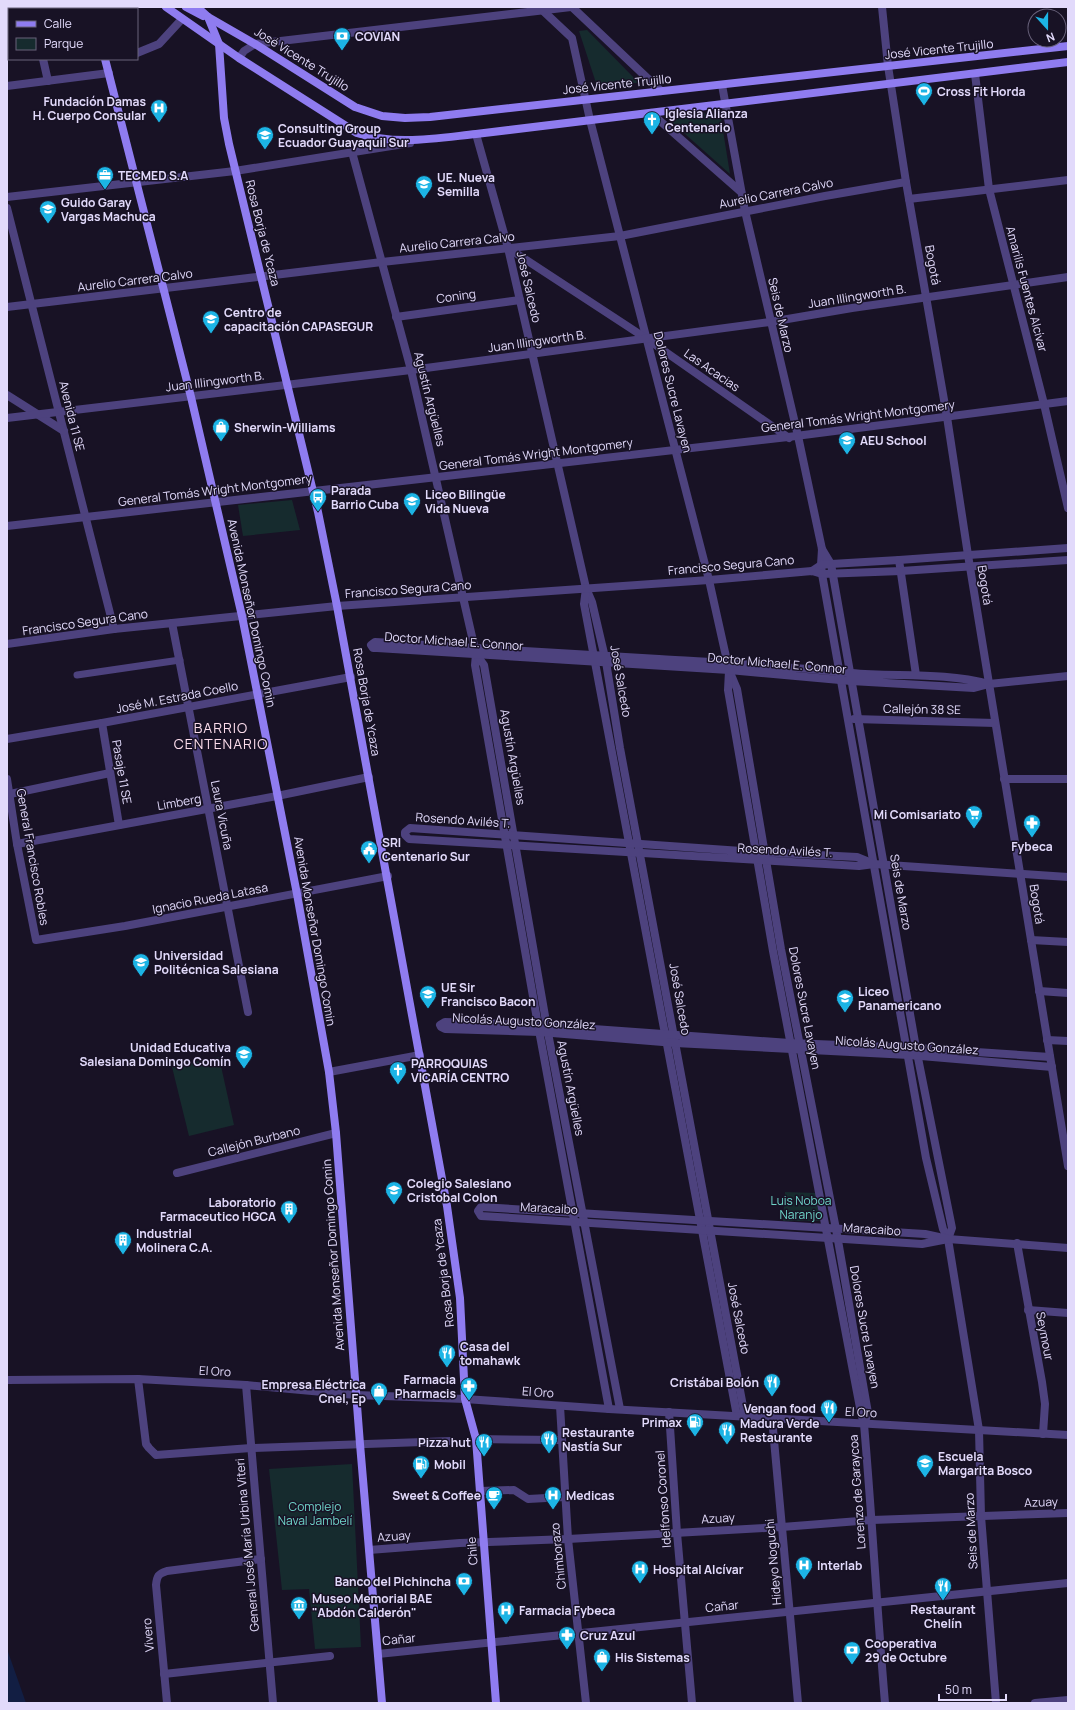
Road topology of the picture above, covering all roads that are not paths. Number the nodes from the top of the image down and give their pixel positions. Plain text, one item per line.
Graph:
1 (166, 7) edge
2 (186, 7) edge
3 (197, 7) edge
4 (572, 7) edge
5 (882, 7) edge
6 (541, 9) edge
7 (208, 17) junction
8 (182, 19) junction
9 (219, 44) junction
10 (255, 44) junction
11 (1068, 46) edge
12 (138, 53) edge
13 (239, 58) junction
14 (43, 60) edge
15 (105, 60) edge
16 (1068, 62) edge
17 (888, 66) junction
18 (108, 73) junction
19 (975, 74) junction
20 (48, 81) junction
21 (891, 84) junction
22 (722, 85) junction
23 (7, 86) edge
24 (662, 91) junction
25 (586, 99) junction
26 (725, 104) junction
27 (651, 113) junction
28 (590, 120) junction
29 (476, 134) junction
30 (443, 138) junction
31 (352, 152) junction
32 (235, 171) junction
33 (1068, 180) edge
34 (906, 182) junction
35 (137, 183) junction
36 (989, 189) junction
37 (741, 192) junction
38 (7, 197) edge
39 (909, 199) junction
40 (7, 208) edge
41 (745, 211) junction
42 (620, 236) junction
43 (508, 248) junction
44 (382, 262) junction
45 (261, 277) junction
46 (1068, 277) edge
47 (1014, 285) junction
48 (164, 288) junction
49 (927, 298) junction
50 (520, 300) junction
51 (32, 304) junction
52 (7, 307) edge
53 (396, 317) junction
54 (770, 322) junction
55 (647, 338) junction
56 (532, 354) junction
57 (410, 370) junction
58 (287, 384) junction
59 (7, 395) edge
60 (191, 397) junction
61 (1068, 401) edge
62 (1044, 404) junction
63 (59, 413) junction
64 (37, 415) junction
65 (947, 417) junction
66 (7, 418) edge
67 (64, 431) junction
68 (798, 436) junction
69 (788, 437) junction
70 (800, 447) junction
71 (675, 449) junction
72 (557, 464) junction
73 (436, 477) junction
74 (313, 491) junction
75 (215, 502) junction
76 (1068, 508) edge
77 (85, 517) junction
78 (7, 526) edge
79 (1068, 548) edge
80 (822, 549) junction
81 (968, 555) junction
82 (899, 560) junction
83 (1068, 560) edge
84 (831, 564) junction
85 (821, 565) junction
86 (970, 566) junction
87 (812, 570) junction
88 (901, 571) junction
89 (832, 573) junction
90 (822, 574) junction
91 (709, 580) junction
92 (586, 588) junction
93 (464, 597) junction
94 (337, 606) junction
95 (242, 616) junction
96 (172, 623) junction
97 (114, 629) junction
98 (7, 644) edge
99 (475, 651) junction
100 (595, 658) junction
101 (605, 659) junction
102 (180, 660) junction
103 (728, 667) junction
104 (840, 671) junction
105 (77, 675) dead end
106 (916, 675) junction
107 (1068, 676) edge
108 (351, 677) junction
109 (851, 677) junction
110 (842, 680) junction
111 (989, 684) junction
112 (257, 694) junction
113 (189, 707) junction
114 (858, 719) junction
115 (849, 720) junction
116 (102, 723) junction
117 (995, 723) junction
118 (7, 739) edge
119 (498, 743) junction
120 (489, 744) junction
121 (620, 748) junction
122 (611, 749) junction
123 (110, 773) junction
124 (369, 777) junction
125 (7, 779) edge
126 (1004, 779) junction
127 (1068, 779) edge
128 (870, 784) junction
129 (860, 785) junction
130 (10, 794) junction
131 (277, 796) junction
132 (208, 808) junction
133 (119, 825) junction
134 (505, 835) junction
135 (515, 836) junction
136 (634, 843) junction
137 (17, 844) junction
138 (506, 844) junction
139 (516, 846) junction
140 (636, 852) junction
141 (760, 852) junction
142 (762, 861) junction
143 (874, 864) junction
144 (883, 864) junction
145 (1020, 874) junction
146 (388, 876) junction
147 (1068, 877) edge
148 (297, 894) junction
149 (227, 906) junction
150 (531, 931) junction
151 (522, 933) junction
152 (36, 940) joint
153 (1031, 940) junction
154 (1068, 942) edge
155 (658, 946) junction
156 (649, 947) junction
157 (901, 960) junction
158 (892, 962) junction
159 (1039, 991) junction
160 (1068, 993) edge
161 (248, 1012) dead end
162 (543, 1029) junction
163 (666, 1038) junction
164 (675, 1039) junction
165 (1047, 1040) junction
166 (1068, 1041) edge
167 (795, 1046) junction
168 (912, 1052) junction
169 (985, 1052) junction
170 (420, 1055) junction
171 (1050, 1057) junction
172 (986, 1062) junction
173 (1052, 1067) junction
174 (328, 1072) junction
175 (562, 1127) junction
176 (336, 1133) junction
177 (689, 1137) junction
178 (813, 1141) junction
179 (1066, 1145) edge
180 (936, 1156) junction
181 (926, 1158) junction
182 (1068, 1166) edge
183 (177, 1173) dead end
184 (574, 1217) junction
185 (583, 1218) junction
186 (706, 1221) junction
187 (827, 1228) junction
188 (836, 1229) junction
189 (706, 1230) junction
190 (828, 1238) junction
191 (837, 1239) junction
192 (948, 1239) junction
193 (1017, 1243) junction
194 (1068, 1248) edge
195 (1028, 1310) junction
196 (1068, 1313) edge
197 (602, 1317) junction
198 (593, 1319) junction
199 (849, 1327) junction
200 (138, 1379) junction
201 (7, 1380) edge
202 (246, 1385) junction
203 (356, 1395) junction
204 (465, 1399) junction
205 (560, 1406) junction
206 (609, 1409) junction
207 (620, 1410) junction
208 (669, 1412) junction
209 (741, 1416) junction
210 (772, 1418) junction
211 (864, 1424) junction
212 (979, 1430) junction
213 (1043, 1434) junction
214 (1068, 1435) edge
215 (476, 1439) junction
216 (561, 1440) junction
217 (451, 1441) dead end
218 (360, 1444) junction
219 (251, 1448) junction
220 (480, 1491) junction
221 (565, 1497) junction
222 (1068, 1513) edge
223 (981, 1516) junction
224 (872, 1520) junction
225 (782, 1527) junction
226 (677, 1532) junction
227 (568, 1539) junction
228 (484, 1542) junction
229 (369, 1550) junction
230 (261, 1559) junction
231 (1068, 1583) edge
232 (987, 1592) junction
233 (876, 1603) junction
234 (789, 1612) junction
235 (684, 1622) junction
236 (578, 1633) junction
237 (491, 1641) junction
238 (378, 1654) junction
239 (330, 1656) dead end
240 (269, 1662) junction
241 (164, 1674) junction
242 (1068, 1700) edge
243 (167, 1703) edge
244 (273, 1703) edge
245 (382, 1703) edge
246 (496, 1703) edge
247 (586, 1703) edge
248 (692, 1703) edge
249 (798, 1703) edge
250 (885, 1703) edge
251 (996, 1703) edge
252 (1035, 1703) edge

1 - 8 main road
2 - 7 main road
3 - 7 main road, José Vicente Trujillo
4 - 6 street
4 - 24 street
5 - 17 street, Bogotá
6 - 10 street
6 - 25 street, Dolores Sucre Lavayen
7 - 9 main road, Rosa Borja de Ycaza
7 - 10 main road, José Vicente Trujillo
8 - 9 main road
8 - 12 street
9 - 13 main road
9 - 32 main road, Rosa Borja de Ycaza
10 - 13 street
10 - 25 main road, José Vicente Trujillo
11 - 17 main road, José Vicente Trujillo
13 - 30 main road
14 - 20 street
15 - 18 main road, Avenida Monseñor Domingo Comin
16 - 19 main road
17 - 21 street, Bogotá
17 - 22 main road, José Vicente Trujillo
18 - 20 street
18 - 35 main road, Avenida Monseñor Domingo Comin
19 - 21 main road
19 - 36 street, Amarilis Fuentes Alcívar
20 - 23 street
21 - 26 main road
21 - 34 street, Bogotá
22 - 24 main road, José Vicente Trujillo
22 - 26 street, Seis de Marzo
24 - 25 main road, José Vicente Trujillo
25 - 28 street, Dolores Sucre Lavayen
26 - 27 main road
26 - 37 street, Seis de Marzo
27 - 28 main road
27 - 37 street
28 - 29 main road
28 - 42 street, Dolores Sucre Lavayen
29 - 30 main road
29 - 43 street, José Salcedo
30 - 31 street
31 - 32 street
31 - 44 street, Agustín Argüelles
32 - 35 street
32 - 45 main road, Rosa Borja de Ycaza
33 - 36 street
34 - 39 street, Bogotá
34 - 41 street, Aurelio Carrera Calvo
35 - 38 street
35 - 48 main road, Avenida Monseñor Domingo Comin
36 - 39 street
36 - 47 street, Amarilis Fuentes Alcívar
37 - 41 street, Seis de Marzo
39 - 49 street, Bogotá
40 - 51 street, Avenida 11 SE
41 - 42 street, Aurelio Carrera Calvo
41 - 54 street, Seis de Marzo
42 - 43 street, Aurelio Carrera Calvo
42 - 55 street, Dolores Sucre Lavayen
43 - 44 street, Aurelio Carrera Calvo
43 - 50 street, José Salcedo
43 - 55 street, Las Acacias
44 - 45 street, Aurelio Carrera Calvo
44 - 53 street, Agustín Argüelles
45 - 48 street, Aurelio Carrera Calvo
45 - 58 main road, Rosa Borja de Ycaza
46 - 47 street, Juan Illingworth B.
47 - 49 street, Juan Illingworth B.
47 - 62 street, Amarilis Fuentes Alcívar
48 - 51 street, Aurelio Carrera Calvo
48 - 60 main road, Avenida Monseñor Domingo Comin
49 - 54 street, Juan Illingworth B.
49 - 65 street, Bogotá
50 - 53 street, Coning
50 - 56 street, José Salcedo
51 - 52 street, Aurelio Carrera Calvo
51 - 63 street, Avenida 11 SE
53 - 57 street, Agustín Argüelles
54 - 55 street, Juan Illingworth B.
54 - 68 street, Seis de Marzo
55 - 56 street, Juan Illingworth B.
55 - 69 street, Las Acacias
55 - 71 street, Dolores Sucre Lavayen
56 - 57 street, Juan Illingworth B.
56 - 72 street, José Salcedo
57 - 58 street, Juan Illingworth B.
57 - 73 street, Agustín Argüelles
58 - 60 street, Juan Illingworth B.
58 - 74 main road, Rosa Borja de Ycaza
59 - 64 street
60 - 63 street, Juan Illingworth B.
60 - 75 main road, Avenida Monseñor Domingo Comin
61 - 62 street, General Tomás Wright Montgomery
62 - 65 street, General Tomás Wright Montgomery
62 - 76 street, Amarilis Fuentes Alcívar
63 - 64 street, Juan Illingworth B.
63 - 67 street, Avenida 11 SE
64 - 66 street, Juan Illingworth B.
64 - 67 street
65 - 68 street, General Tomás Wright Montgomery
65 - 81 street, Bogotá
67 - 77 street, Avenida 11 SE
68 - 69 street, General Tomás Wright Montgomery
68 - 70 street, Seis de Marzo
69 - 70 street, Las Acacias
69 - 71 street, General Tomás Wright Montgomery
70 - 80 street, Seis de Marzo
71 - 72 street, General Tomás Wright Montgomery
71 - 91 street, Dolores Sucre Lavayen
72 - 73 street, General Tomás Wright Montgomery
72 - 92 street, José Salcedo
73 - 74 street, General Tomás Wright Montgomery
73 - 93 street, Agustín Argüelles
74 - 75 street, General Tomás Wright Montgomery
74 - 94 main road, Rosa Borja de Ycaza
75 - 77 street, General Tomás Wright Montgomery
75 - 95 main road, Avenida Monseñor Domingo Comin
77 - 78 street, General Tomás Wright Montgomery
77 - 97 street, Avenida 11 SE
79 - 81 street, Francisco Segura Cano
80 - 84 street, Seis de Marzo
80 - 85 street, Seis de Marzo
81 - 82 street, Francisco Segura Cano
81 - 86 street, Bogotá
82 - 84 street, Francisco Segura Cano
82 - 88 street
83 - 86 street, Francisco Segura Cano
84 - 85 street, Francisco Segura Cano
84 - 89 street, Seis de Marzo
85 - 87 street, Francisco Segura Cano
85 - 90 street, Seis de Marzo
86 - 88 street, Francisco Segura Cano
86 - 111 street, Bogotá
87 - 90 street, Francisco Segura Cano
87 - 91 street, Francisco Segura Cano
88 - 89 street, Francisco Segura Cano
88 - 106 street
89 - 90 street, Francisco Segura Cano
89 - 109 street, Seis de Marzo
90 - 104 street, Seis de Marzo
91 - 92 street, Francisco Segura Cano
91 - 103 street, Dolores Sucre Lavayen
92 - 93 street, Francisco Segura Cano
92 - 100 street, José Salcedo
92 - 101 street, José Salcedo
93 - 94 street, Francisco Segura Cano
93 - 99 street, Agustín Argüelles
94 - 95 street, Francisco Segura Cano
94 - 108 main road, Rosa Borja de Ycaza
95 - 96 street, Francisco Segura Cano
95 - 112 main road, Avenida Monseñor Domingo Comin
96 - 97 street, Francisco Segura Cano
96 - 102 street, Laura Vicuña
97 - 98 street, Francisco Segura Cano
99 - 99 street, Doctor Michael E. Connor
99 - 100 street, Doctor Michael E. Connor
99 - 119 street, Agustín Argüelles
99 - 120 street, Agustín Argüelles
100 - 101 street, Doctor Michael E. Connor
100 - 122 street, José Salcedo
101 - 103 street, Doctor Michael E. Connor
101 - 121 street, José Salcedo
102 - 105 street
102 - 113 street, Laura Vicuña
103 - 104 street, Doctor Michael E. Connor
103 - 110 street, Doctor Michael E. Connor
103 - 141 street, Dolores Sucre Lavayen
104 - 109 street, Doctor Michael E. Connor
104 - 110 street, Seis de Marzo
106 - 109 street, Doctor Michael E. Connor
106 - 111 street, Doctor Michael E. Connor
107 - 111 street, Doctor Michael E. Connor
108 - 112 street, José M. Estrada Coello
108 - 124 main road, Rosa Borja de Ycaza
109 - 110 street, Doctor Michael E. Connor
109 - 111 street, Doctor Michael E. Connor
109 - 114 street, Seis de Marzo
110 - 115 street, Seis de Marzo
111 - 117 street, Bogotá
112 - 113 street, José M. Estrada Coello
112 - 131 main road, Avenida Monseñor Domingo Comin
113 - 116 street, José M. Estrada Coello
113 - 132 street, Laura Vicuña
114 - 115 street, Callejón 38 SE
114 - 117 street, Callejón 38 SE
114 - 128 street, Seis de Marzo
115 - 129 street, Seis de Marzo
116 - 118 street, José M. Estrada Coello
116 - 123 street, Pasaje 11 SE
117 - 126 street, Bogotá
119 - 120 street
119 - 135 street, Agustín Argüelles
120 - 134 street, Agustín Argüelles
121 - 122 street
121 - 136 street, José Salcedo
122 - 136 street, José Salcedo
123 - 130 street
123 - 133 street, Pasaje 11 SE
124 - 131 street, Limberg
124 - 146 main road, Rosa Borja de Ycaza
125 - 130 street, General Francisco Robles
126 - 127 street
126 - 145 street, Bogotá
128 - 129 street
128 - 144 street, Seis de Marzo
129 - 143 street, Seis de Marzo
130 - 137 street, General Francisco Robles
131 - 132 street, Limberg
131 - 148 main road, Avenida Monseñor Domingo Comin
132 - 133 street, Limberg
132 - 149 street, Laura Vicuña
133 - 137 street, Limberg
134 - 135 street, Rosendo Avilés T.
134 - 138 street, Agustín Argüelles
134 - 138 street, Rosendo Avilés T.
135 - 136 street, Rosendo Avilés T.
135 - 139 street, Agustín Argüelles
136 - 140 street, José Salcedo
136 - 141 street, Rosendo Avilés T.
137 - 152 street, General Francisco Robles
138 - 139 street, Rosendo Avilés T.
138 - 151 street, Agustín Argüelles
139 - 140 street, Rosendo Avilés T.
139 - 150 street, Agustín Argüelles
140 - 142 street, Rosendo Avilés T.
140 - 155 street, José Salcedo
140 - 156 street, José Salcedo
141 - 142 street, Dolores Sucre Lavayen
141 - 143 street, Rosendo Avilés T.
142 - 143 street, Rosendo Avilés T.
142 - 167 street, Dolores Sucre Lavayen
143 - 144 street, Rosendo Avilés T.
143 - 158 street, Seis de Marzo
144 - 145 street, Rosendo Avilés T.
144 - 157 street, Seis de Marzo
145 - 147 street, Rosendo Avilés T.
145 - 153 street, Bogotá
146 - 148 street, Ignacio Rueda Latasa
146 - 170 main road, Rosa Borja de Ycaza
148 - 149 street, Ignacio Rueda Latasa
148 - 174 main road, Avenida Monseñor Domingo Comin
149 - 152 street, Ignacio Rueda Latasa
149 - 161 street, Laura Vicuña
150 - 151 street
150 - 162 street, Agustín Argüelles
151 - 162 street, Agustín Argüelles
153 - 154 street
153 - 159 street, Bogotá
155 - 156 street
155 - 164 street, José Salcedo
156 - 163 street, José Salcedo
157 - 158 street
157 - 168 street, Seis de Marzo
158 - 168 street, Seis de Marzo
159 - 160 street
159 - 165 street, Bogotá
162 - 162 street, Nicolás Augusto González
162 - 163 street, Nicolás Augusto González
162 - 175 street, Agustín Argüelles
163 - 164 street, Nicolás Augusto González
163 - 177 street, José Salcedo
164 - 167 street, Nicolás Augusto González
164 - 177 street, José Salcedo
165 - 166 street
165 - 171 street, Bogotá
167 - 168 street, Nicolás Augusto González
167 - 178 street, Dolores Sucre Lavayen
168 - 169 street, Nicolás Augusto González
168 - 172 street, Nicolás Augusto González
168 - 180 street, Seis de Marzo
168 - 181 street, Seis de Marzo
169 - 171 street, Nicolás Augusto González
169 - 172 street
170 - 174 street
170 - 204 main road, Rosa Borja de Ycaza
171 - 173 street, Bogotá
172 - 173 street, Nicolás Augusto González
173 - 179 street, Bogotá
174 - 176 main road, Avenida Monseñor Domingo Comin
175 - 184 street, Agustín Argüelles
175 - 185 street, Agustín Argüelles
176 - 183 street, Callejón Burbano
176 - 203 main road, Avenida Monseñor Domingo Comin
177 - 186 street, José Salcedo
178 - 187 street, Dolores Sucre Lavayen
178 - 188 street, Dolores Sucre Lavayen
179 - 182 street, Bogotá
180 - 181 street
180 - 192 street, Seis de Marzo
181 - 192 street, Seis de Marzo
184 - 184 street, Maracaibo
184 - 185 street, Maracaibo
184 - 198 street, Agustín Argüelles
185 - 186 street, Maracaibo
185 - 189 street, Maracaibo
185 - 197 street, Agustín Argüelles
186 - 187 street, Maracaibo
186 - 189 street, José Salcedo
187 - 188 street, Maracaibo
187 - 190 street, Dolores Sucre Lavayen
188 - 191 street, Dolores Sucre Lavayen
188 - 192 street, Maracaibo
189 - 190 street, Maracaibo
189 - 209 street, José Salcedo
190 - 191 street, Maracaibo
190 - 199 street, Dolores Sucre Lavayen
191 - 192 street, Maracaibo
191 - 199 street, Dolores Sucre Lavayen
192 - 193 street, Maracaibo
192 - 212 street, Seis de Marzo
193 - 194 street, Maracaibo
193 - 195 street, Seymour
195 - 196 street
195 - 213 street, Seymour
197 - 198 street
197 - 207 street, Agustín Argüelles
198 - 206 street, Agustín Argüelles
199 - 211 street, Dolores Sucre Lavayen
200 - 201 street, El Oro
200 - 202 street, El Oro
200 - 219 street
202 - 203 street, El Oro
202 - 219 street, General José María Urbina Viteri
203 - 204 street, El Oro
203 - 218 main road, Avenida Monseñor Domingo Comin
204 - 205 street, El Oro
204 - 215 main road, Chile
205 - 206 street, El Oro
205 - 216 street, Chimborazo
206 - 207 street, El Oro
207 - 208 street, El Oro
208 - 209 street, El Oro
208 - 226 street, Idelfonso Coronel
209 - 210 street, El Oro
210 - 211 street, El Oro
210 - 225 street, Hideyo Noguchi
211 - 212 street, El Oro
211 - 224 street, Lorenzo de Garaycoa
212 - 213 street, El Oro
212 - 223 street, Seis de Marzo
213 - 214 street, El Oro
215 - 216 street
215 - 220 main road, Chile
216 - 221 street, Chimborazo
217 - 218 street
218 - 219 street
218 - 229 main road, Avenida Monseñor Domingo Comin
219 - 230 street, General José María Urbina Viteri
220 - 221 street
220 - 228 main road, Chile
221 - 227 street, Chimborazo
222 - 223 street, Azuay
223 - 224 street, Azuay
223 - 232 street, Seis de Marzo
224 - 225 street, Azuay
224 - 233 street, Lorenzo de Garaycoa
225 - 226 street, Azuay
225 - 234 street, Hideyo Noguchi
226 - 227 street, Azuay
226 - 235 street, Idelfonso Coronel
227 - 228 street, Azuay
227 - 236 street, Chimborazo
228 - 229 street, Azuay
228 - 237 main road, Chile
229 - 238 main road, Avenida Monseñor Domingo Comin
230 - 240 street, General José María Urbina Viteri
230 - 241 street, Vivero
231 - 232 street, Cañar
232 - 233 street, Cañar
232 - 251 street, Seis de Marzo
233 - 234 street, Cañar
233 - 250 street, Lorenzo de Garaycoa
234 - 235 street, Cañar
234 - 249 street, Hideyo Noguchi
235 - 236 street, Cañar
235 - 248 street, Idelfonso Coronel
236 - 237 street, Cañar
236 - 247 street, Chimborazo
237 - 238 street, Cañar
237 - 246 main road, Chile
238 - 245 main road, Avenida Monseñor Domingo Comin
239 - 240 street
240 - 241 street
240 - 244 street, General José María Urbina Viteri
241 - 243 street, Vivero
242 - 252 street

